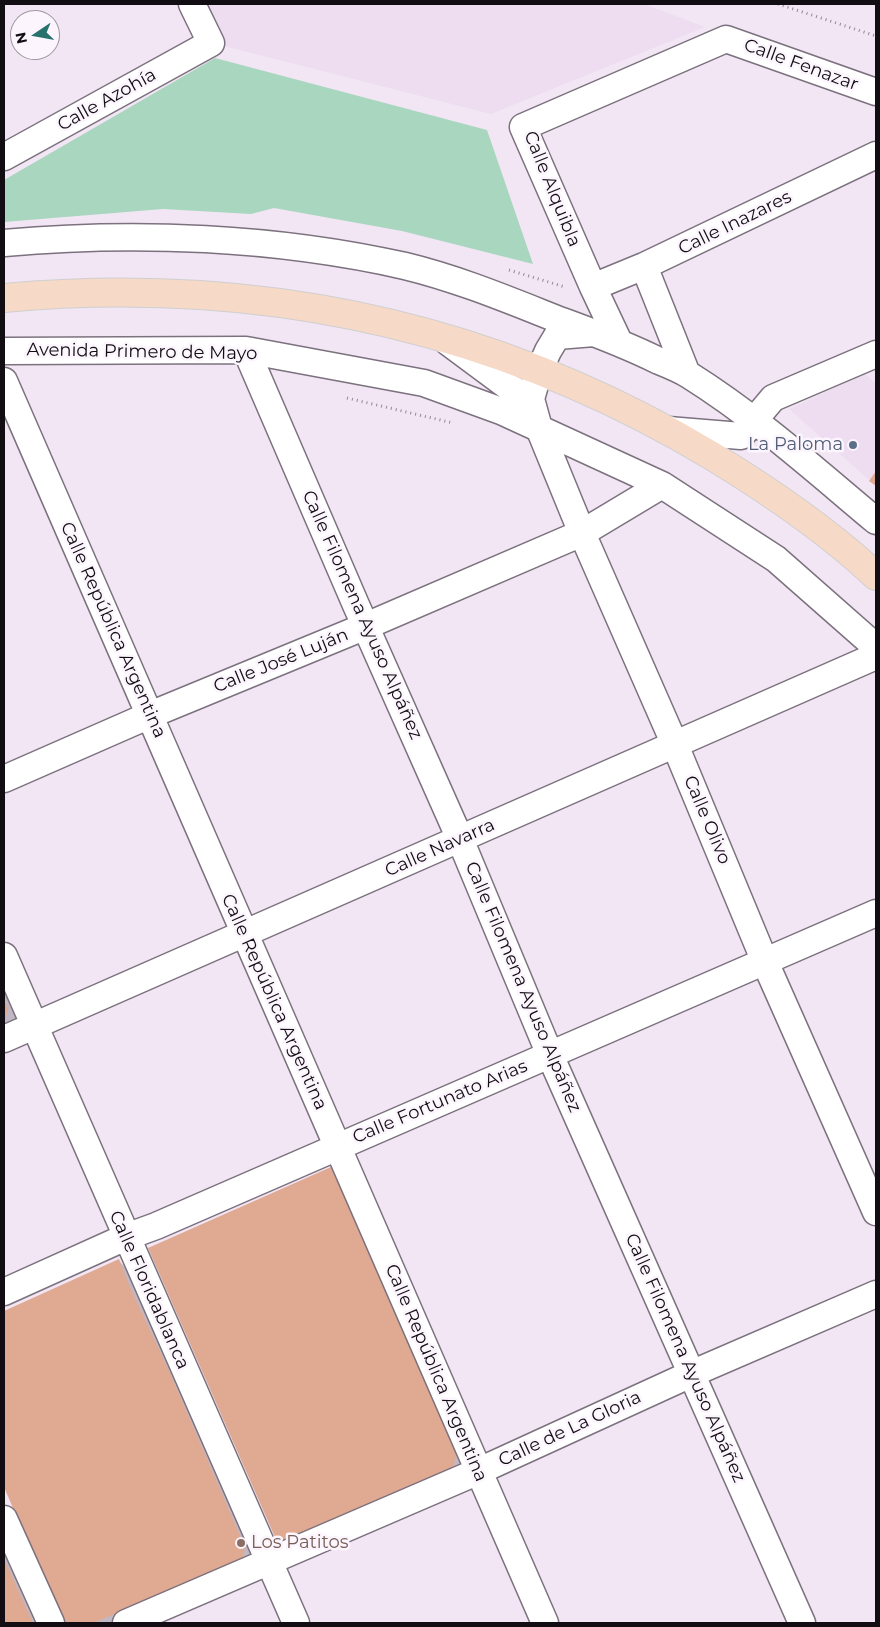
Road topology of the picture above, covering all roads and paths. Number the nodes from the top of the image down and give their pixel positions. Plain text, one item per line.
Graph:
1 (192, 4) edge
2 (778, 4) edge
3 (876, 36) edge
4 (726, 39) joint
5 (876, 92) edge
6 (876, 155) edge
7 (4, 157) edge
8 (4, 243) edge
9 (644, 266) junction
10 (593, 287) junction
11 (4, 298) edge
12 (524, 306) junction
13 (594, 333) junction
14 (440, 336) junction
15 (557, 336) junction
16 (619, 342) junction
17 (246, 350) junction
18 (4, 351) edge
19 (872, 362) edge
20 (539, 371) junction
21 (687, 374) junction
22 (4, 381) edge
23 (344, 397) dead end
24 (531, 399) junction
25 (755, 420) junction
26 (461, 426) dead end
27 (539, 428) junction
28 (668, 430) junction
29 (662, 485) junction
30 (876, 520) edge
31 (582, 533) junction
32 (876, 576) edge
33 (366, 626) junction
34 (876, 647) edge
35 (876, 656) edge
36 (150, 715) junction
37 (676, 745) junction
38 (4, 779) edge
39 (460, 839) junction
40 (876, 913) edge
41 (244, 935) junction
42 (4, 956) edge
43 (766, 962) junction
44 (34, 1026) junction
45 (4, 1039) edge
46 (550, 1055) junction
47 (338, 1146) junction
48 (876, 1212) edge
49 (126, 1237) junction
50 (4, 1292) edge
51 (876, 1294) edge
52 (691, 1374) junction
53 (479, 1472) junction
54 (4, 1519) edge
55 (268, 1562) junction
56 (51, 1623) edge
57 (126, 1623) edge
58 (296, 1623) edge
59 (544, 1623) edge
60 (802, 1623) edge

1 - 7 street, Calle Azohía
2 - 3 path
4 - 5 street, Calle Fenazar
4 - 10 street, Calle Alquibla
6 - 9 street, Calle Inazares
8 - 12 street
9 - 10 street, Calle Inazares
9 - 21 street
10 - 16 street, Calle Alquibla
11 - 14 main road
12 - 13 street
12 - 15 street
13 - 15 street
13 - 16 street
14 - 20 main road
14 - 24 street
15 - 20 street
16 - 21 street
17 - 18 street, Avenida Primero de Mayo
17 - 27 street, Avenida Primero de Mayo
17 - 33 street, Calle Filomena Ayuso Alpáñez
19 - 25 street
20 - 24 street
20 - 28 main road
21 - 25 street
22 - 36 street, Calle República Argentina
23 - 26 path
24 - 27 street
25 - 28 street
25 - 30 street
27 - 29 street, Avenida Primero de Mayo
27 - 31 street, Calle Olivo
28 - 32 main road
29 - 31 street, Calle José Luján
29 - 34 street, Avenida Primero de Mayo
31 - 33 street, Calle José Luján
31 - 37 street, Calle Olivo
33 - 36 street, Calle José Luján
33 - 39 street, Calle Filomena Ayuso Alpáñez
35 - 37 street, Calle Navarra
36 - 38 street, Calle José Luján
36 - 41 street, Calle República Argentina
37 - 39 street, Calle Navarra
37 - 43 street, Calle Olivo
39 - 41 street, Calle Navarra
39 - 46 street, Calle Filomena Ayuso Alpáñez
40 - 43 street, Calle Fortunato Arias
41 - 44 street, Calle Navarra
41 - 47 street, Calle República Argentina
42 - 44 street, Calle Floridablanca
43 - 46 street, Calle Fortunato Arias
43 - 48 street, Calle Olivo
44 - 45 street, Calle Navarra
44 - 49 street, Calle Floridablanca
46 - 47 street, Calle Fortunato Arias
46 - 52 street, Calle Filomena Ayuso Alpáñez
47 - 49 street, Calle Fortunato Arias
47 - 53 street, Calle República Argentina
49 - 50 street, Calle Fortunato Arias
49 - 55 street, Calle Floridablanca
51 - 52 street, Calle de La Gloria
52 - 53 street, Calle de La Gloria
52 - 60 street, Calle Filomena Ayuso Alpáñez
53 - 55 street, Calle de La Gloria
53 - 59 street, Calle República Argentina
54 - 56 street
55 - 57 street, Calle de La Gloria
55 - 58 street, Calle Floridablanca

